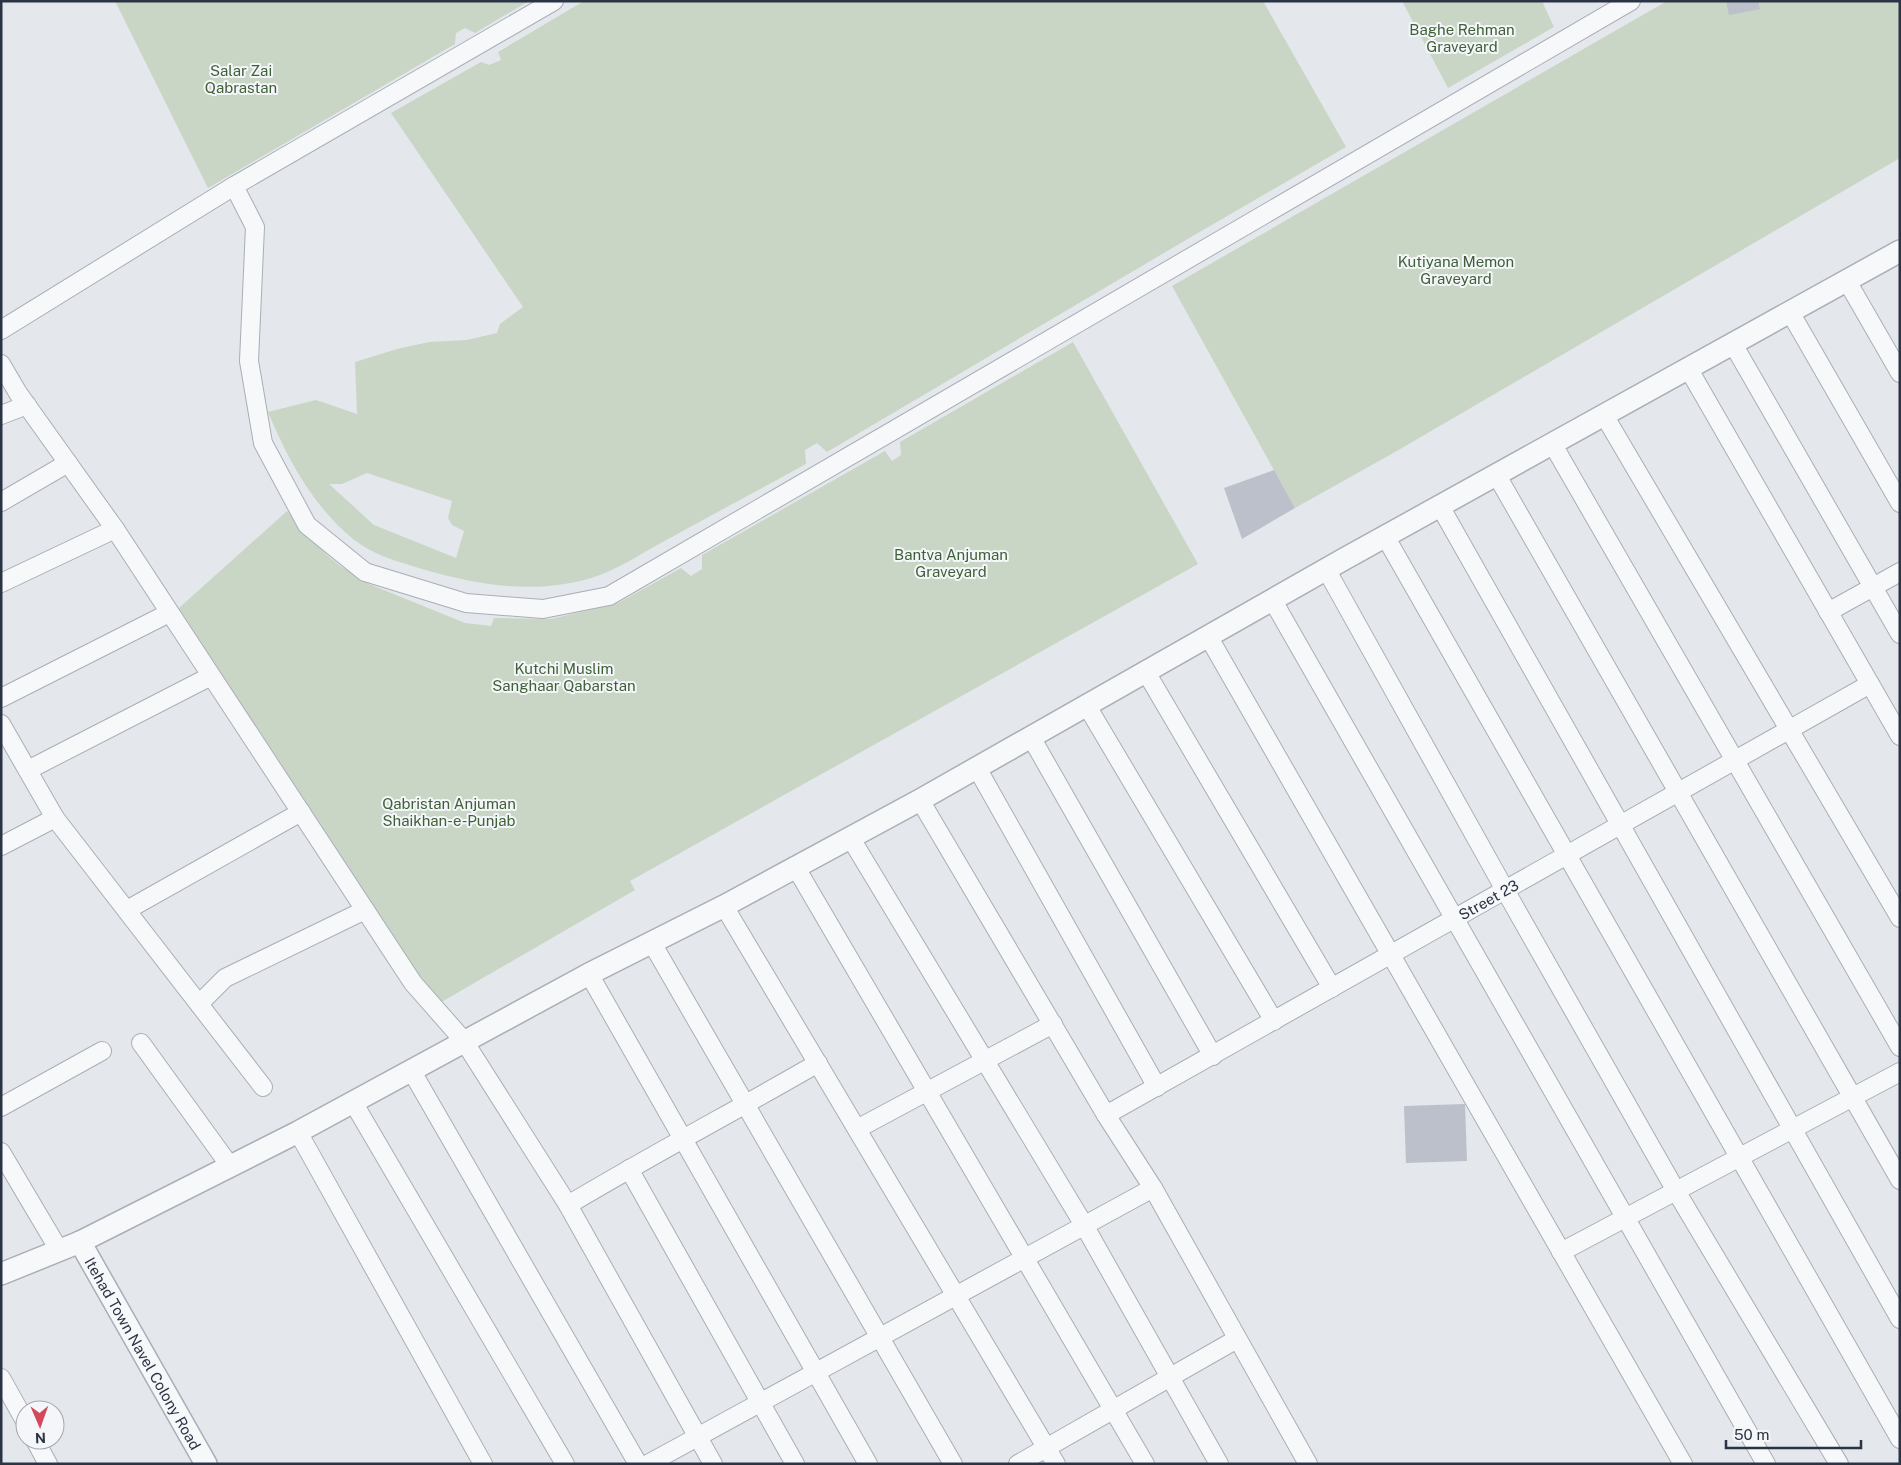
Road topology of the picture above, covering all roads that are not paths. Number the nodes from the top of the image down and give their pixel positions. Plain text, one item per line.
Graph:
1 (554, 1) edge
2 (1631, 1) edge
3 (234, 186) junction
4 (1900, 251) edge
5 (1847, 281) junction
6 (1790, 312) junction
7 (1, 330) edge
8 (1732, 344) junction
9 (1, 364) edge
10 (1688, 368) junction
11 (1900, 373) edge
12 (27, 405) junction
13 (1, 415) edge
14 (1604, 415) junction
15 (1552, 443) junction
16 (68, 463) junction
17 (1496, 474) junction
18 (1, 502) edge
19 (1900, 503) edge
20 (1440, 506) junction
21 (115, 529) junction
22 (1384, 536) junction
23 (1326, 569) junction
24 (1900, 572) edge
25 (1, 583) edge
26 (1872, 587) junction
27 (1272, 600) junction
28 (1828, 612) junction
29 (169, 613) junction
30 (1900, 634) edge
31 (1208, 636) junction
32 (1146, 672) junction
33 (210, 676) junction
34 (1870, 684) junction
35 (1, 698) edge
36 (1087, 706) junction
37 (1, 724) edge
38 (1789, 730) junction
39 (1900, 736) edge
40 (1031, 738) junction
41 (1735, 761) junction
42 (977, 768) junction
43 (28, 770) junction
44 (1678, 792) junction
45 (920, 800) junction
46 (301, 812) junction
47 (55, 818) junction
48 (1621, 825) junction
49 (850, 837) junction
50 (1, 846) edge
51 (1567, 856) junction
52 (795, 866) junction
53 (1505, 889) junction
54 (724, 906) junction
55 (127, 910) junction
56 (365, 910) junction
57 (1900, 918) edge
58 (1455, 919) junction
59 (652, 943) junction
60 (1391, 955) junction
61 (589, 974) junction
62 (1332, 988) junction
63 (199, 1004) junction
64 (1274, 1021) junction
65 (1053, 1024) junction
66 (464, 1041) junction
67 (141, 1043) dead end
68 (1900, 1047) edge
69 (102, 1052) dead end
70 (1213, 1056) junction
71 (985, 1060) junction
72 (818, 1063) junction
73 (411, 1070) junction
74 (1900, 1072) edge
75 (263, 1087) dead end
76 (1157, 1087) junction
77 (928, 1091) junction
78 (1852, 1097) junction
79 (353, 1102) junction
80 (744, 1105) junction
81 (1, 1107) edge
82 (1106, 1115) junction
83 (857, 1129) junction
84 (1792, 1129) junction
85 (298, 1132) junction
86 (683, 1138) junction
87 (1, 1152) edge
88 (1739, 1158) junction
89 (230, 1166) junction
90 (628, 1169) junction
91 (1900, 1180) edge
92 (1153, 1188) junction
93 (1676, 1191) junction
94 (568, 1204) junction
95 (1626, 1218) junction
96 (1084, 1225) junction
97 (80, 1242) junction
98 (58, 1250) junction
99 (1561, 1252) junction
100 (1024, 1258) junction
101 (1, 1274) edge
102 (956, 1295) junction
103 (1900, 1319) edge
104 (879, 1337) junction
105 (1237, 1339) junction
106 (816, 1372) junction
107 (1169, 1376) junction
108 (1, 1378) edge
109 (760, 1402) junction
110 (15, 1403) edge
111 (1113, 1409) junction
112 (697, 1436) junction
113 (1900, 1439) edge
114 (1047, 1448) junction
115 (40, 1450) edge
116 (48, 1464) edge
117 (206, 1464) edge
118 (483, 1464) edge
119 (565, 1464) edge
120 (638, 1464) edge
121 (648, 1464) edge
122 (713, 1464) edge
123 (796, 1464) edge
124 (868, 1464) edge
125 (953, 1464) edge
126 (1018, 1464) edge
127 (1056, 1464) edge
128 (1145, 1464) edge
129 (1219, 1464) edge
130 (1308, 1464) edge
131 (1683, 1464) edge
132 (1766, 1464) edge
133 (1839, 1464) edge

1 - 3 street
2 - 3 street
3 - 7 street
4 - 5 street
5 - 6 street
5 - 11 street
6 - 8 street
6 - 19 street
8 - 10 street
8 - 26 street
9 - 12 street
10 - 14 street
10 - 28 street
12 - 13 street
12 - 16 street
14 - 15 street
14 - 38 street
15 - 17 street
15 - 41 street
16 - 18 street
16 - 21 street
17 - 20 street
17 - 44 street
20 - 22 street
20 - 48 street
21 - 25 street
21 - 29 street
22 - 23 street
22 - 51 street
23 - 27 street
23 - 53 street
24 - 26 street
26 - 28 street
26 - 30 street
27 - 31 street
27 - 58 street
28 - 34 street
29 - 33 street
29 - 35 street
31 - 32 street
31 - 60 street
32 - 36 street
32 - 62 street
33 - 43 street
33 - 46 street
34 - 38 street, Street 23
34 - 39 street
36 - 40 street
36 - 64 street
37 - 43 street
38 - 41 street, Street 23
38 - 57 street
40 - 42 street
40 - 70 street
41 - 44 street, Street 23
41 - 68 street
42 - 45 street
42 - 76 street
43 - 47 street
44 - 48 street, Street 23
44 - 78 street
45 - 49 street
45 - 65 street
46 - 55 street
46 - 56 street
47 - 50 street
47 - 55 street
48 - 51 street, Street 23
48 - 84 street
49 - 52 street
49 - 71 street
51 - 53 street, Street 23
51 - 88 street
52 - 54 street
52 - 77 street
53 - 58 street, Street 23
53 - 93 street
54 - 59 street
54 - 72 street
55 - 63 street
56 - 63 street
56 - 66 street
58 - 60 street, Street 23
58 - 95 street
59 - 61 street
59 - 80 street
60 - 62 street, Street 23
60 - 99 street
61 - 66 street
61 - 86 street
62 - 64 street, Street 23
63 - 75 street
64 - 70 street, Street 23
65 - 71 street
65 - 82 street
66 - 73 street
66 - 94 street
67 - 89 street
69 - 81 street
70 - 76 street, Street 23
71 - 77 street
71 - 96 street
72 - 80 street
72 - 83 street
73 - 79 street
73 - 120 street
74 - 78 street
76 - 82 street, Street 23
77 - 83 street
77 - 100 street
78 - 84 street
78 - 91 street
79 - 85 street
79 - 119 street
80 - 86 street
80 - 104 street
82 - 92 street
83 - 102 street
84 - 88 street
84 - 103 street
85 - 89 street
85 - 118 street
86 - 90 street
86 - 106 street
87 - 98 street
88 - 93 street
88 - 113 street
89 - 97 street
90 - 94 street
90 - 109 street
92 - 96 street
92 - 105 street
93 - 95 street
93 - 133 street
94 - 112 street
95 - 99 street
95 - 132 street
96 - 100 street
96 - 107 street
97 - 98 street
97 - 117 street, Itehad Town Navel Colony Road
98 - 101 street
99 - 131 street
100 - 102 street
100 - 111 street
102 - 104 street
102 - 114 street
104 - 106 street
104 - 125 street
105 - 107 street
105 - 130 street
106 - 109 street
106 - 124 street
107 - 111 street
107 - 129 street
108 - 110 street
109 - 112 street
109 - 123 street
111 - 114 street
111 - 128 street
112 - 121 street
112 - 122 street
114 - 126 street
114 - 127 street
115 - 116 street

